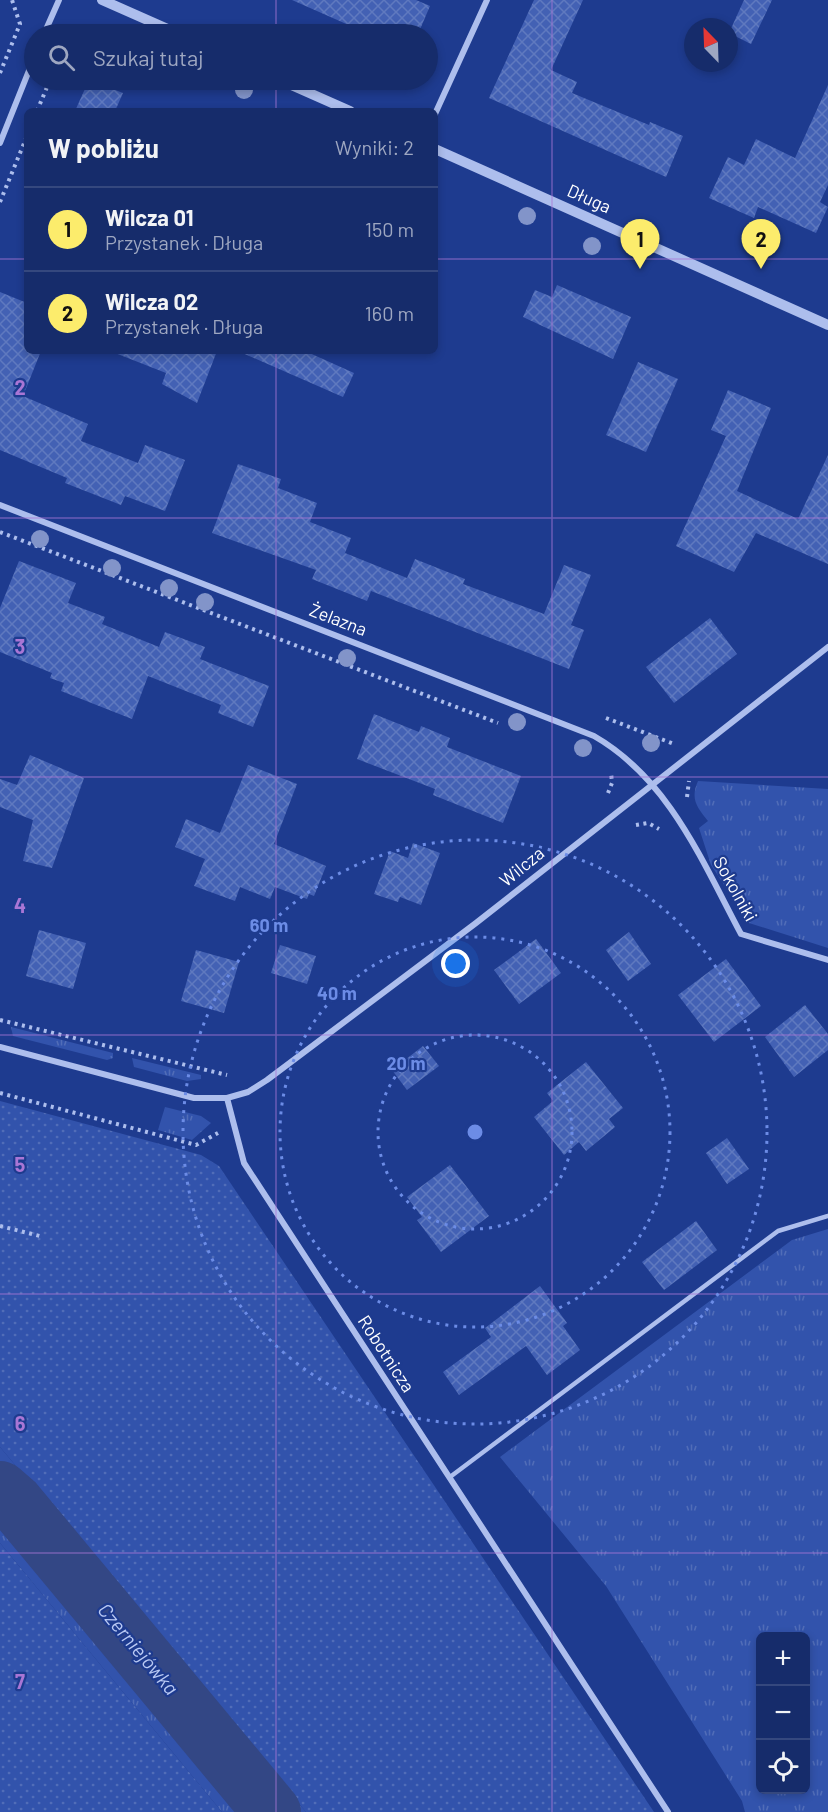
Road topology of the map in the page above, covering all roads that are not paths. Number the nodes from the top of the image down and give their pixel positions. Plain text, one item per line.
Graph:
1 (59, 0) edge
2 (102, 0) edge
3 (487, 0) edge
4 (48, 24) edge
5 (156, 24) edge
6 (24, 83) edge
7 (303, 90) edge
8 (343, 108) edge
9 (438, 108) edge
10 (0, 143) edge
11 (438, 150) edge
12 (828, 325) edge
13 (0, 505) edge
14 (828, 647) edge
15 (653, 783) junction
16 (828, 960) edge
17 (0, 1047) edge
18 (227, 1098) junction
19 (828, 1216) edge
20 (450, 1477) junction
21 (668, 1812) edge

1 - 4 street
2 - 5 street
3 - 9 street
6 - 10 street
7 - 8 street
11 - 12 street, Długa
13 - 15 street, Żelazna
14 - 15 street, Wilcza
15 - 16 street, Sokolniki
15 - 18 street, Wilcza
17 - 18 street
18 - 20 street, Robotnicza
19 - 20 lane
20 - 21 street, Robotnicza

